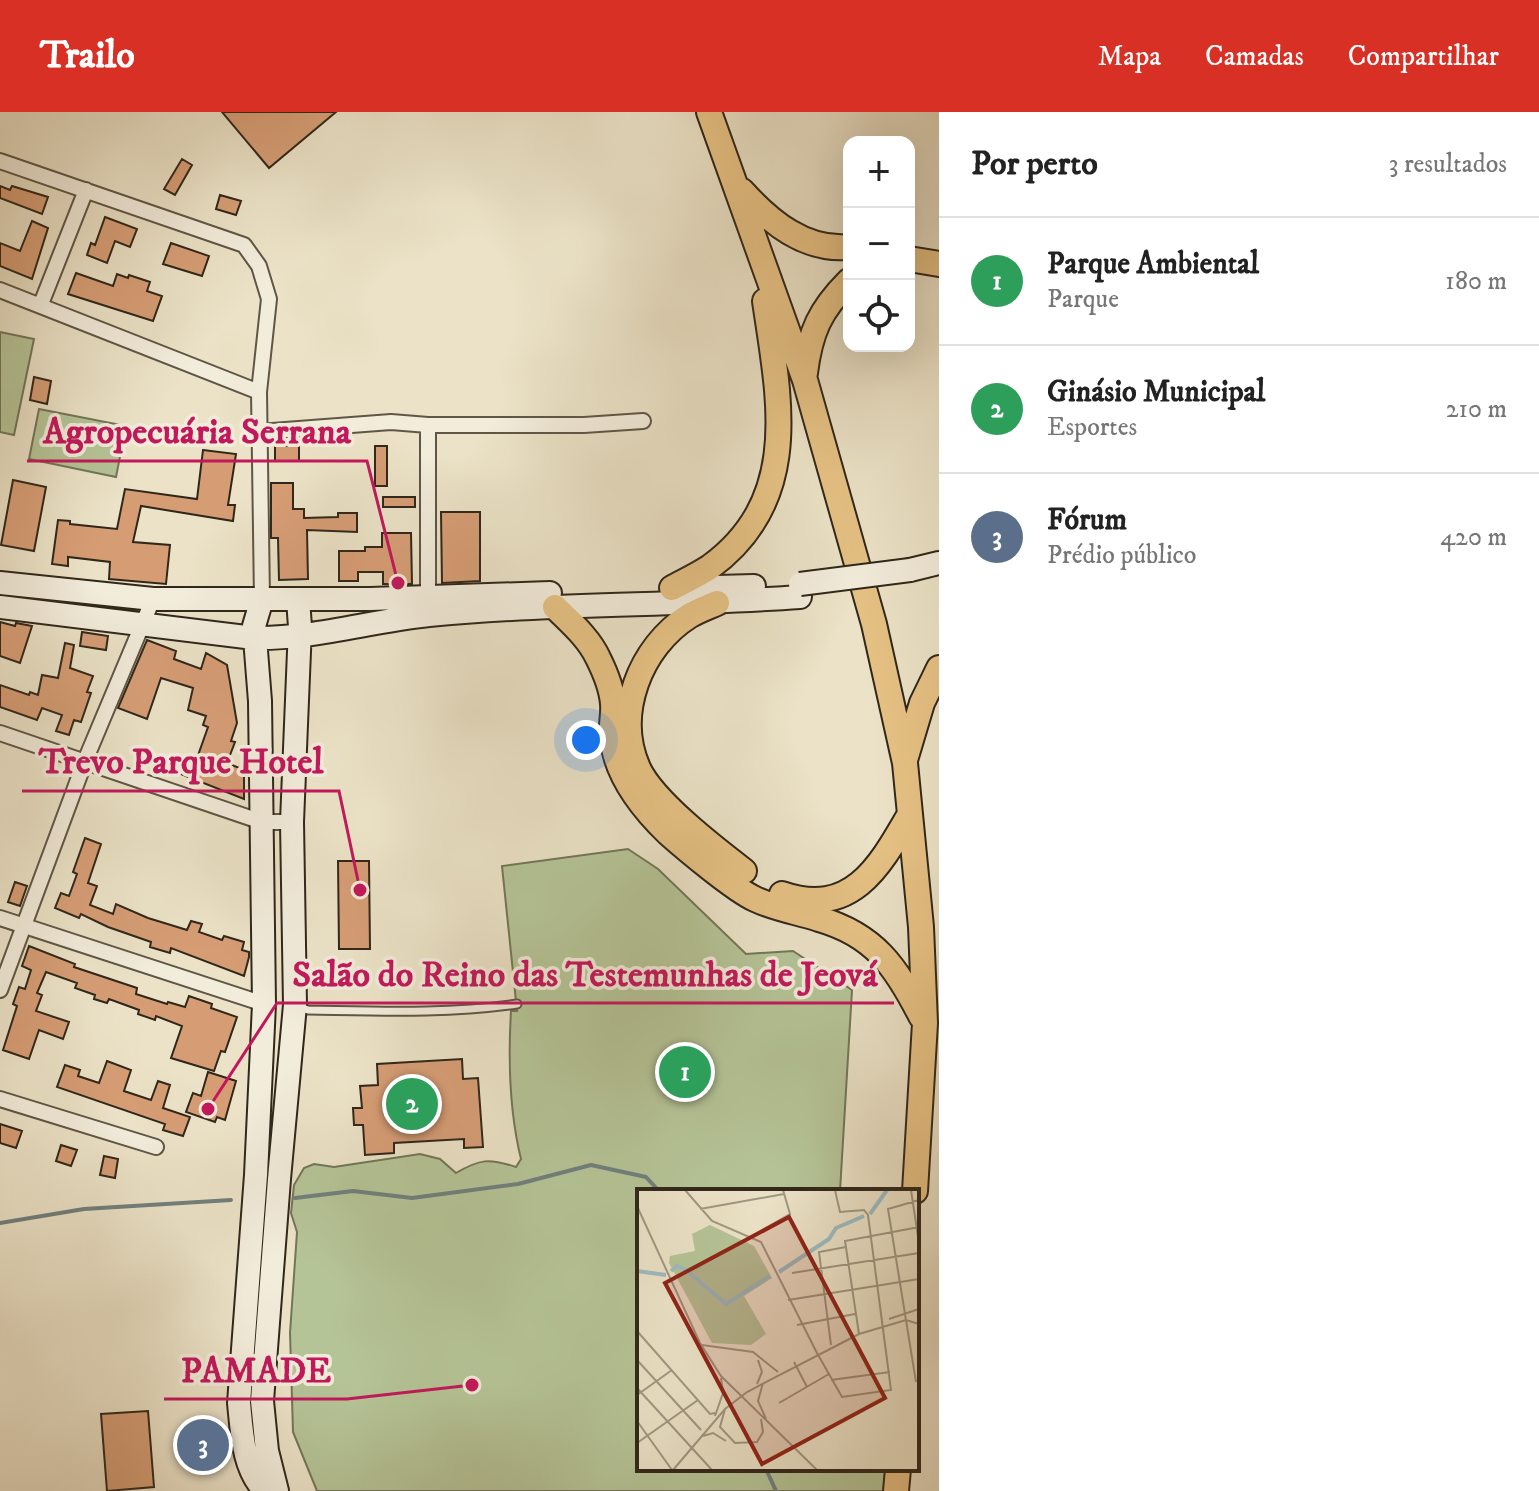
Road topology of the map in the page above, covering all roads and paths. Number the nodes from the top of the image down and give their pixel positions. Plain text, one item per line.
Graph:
1 (709, 112) edge
2 (0, 161) edge
3 (735, 183) junction
4 (86, 190) junction
5 (915, 245) edge
6 (757, 247) junction
7 (843, 247) edge
8 (939, 247) edge
9 (915, 260) edge
10 (939, 264) edge
11 (843, 287) edge
12 (0, 290) edge
13 (41, 304) junction
14 (805, 380) junction
15 (259, 392) junction
16 (643, 421) dead end
17 (428, 425) junction
18 (259, 432) junction
19 (939, 563) edge
20 (910, 576) junction
21 (939, 576) edge
22 (0, 583) edge
23 (676, 595) junction
24 (709, 596) junction
25 (153, 599) junction
26 (193, 599) junction
27 (262, 599) junction
28 (298, 599) junction
29 (370, 599) junction
30 (428, 605) junction
31 (0, 607) edge
32 (555, 607) junction
33 (144, 623) junction
34 (369, 623) junction
35 (191, 629) junction
36 (254, 638) junction
37 (300, 638) junction
38 (939, 668) edge
39 (296, 699) junction
40 (260, 701) junction
41 (613, 702) junction
42 (0, 733) edge
43 (85, 761) junction
44 (905, 763) junction
45 (910, 814) junction
46 (262, 822) junction
47 (292, 822) junction
48 (0, 918) edge
49 (23, 926) junction
50 (0, 990) edge
51 (264, 1004) junction
52 (517, 1004) dead end
53 (295, 1005) junction
54 (925, 1023) junction
55 (0, 1099) edge
56 (156, 1147) dead end
57 (256, 1175) junction
58 (279, 1179) junction
59 (915, 1189) edge
60 (898, 1471) edge
61 (265, 1491) edge
62 (277, 1491) edge
63 (896, 1491) edge

1 - 3 highway
2 - 4 street
3 - 6 highway
3 - 7 highway
4 - 13 street
4 - 15 street
5 - 8 highway
6 - 14 highway
6 - 23 highway
9 - 10 highway
11 - 14 highway
12 - 13 street
13 - 15 street
14 - 44 highway
15 - 18 street
16 - 17 street
17 - 18 street
17 - 30 street
18 - 27 street
19 - 20 main road
20 - 21 main road
20 - 24 main road, bridge
22 - 25 main road
23 - 24 highway
23 - 30 main road
23 - 32 main road
23 - 41 highway
24 - 45 highway
25 - 26 main road
25 - 33 street
26 - 27 main road
26 - 35 main road
27 - 28 main road
27 - 36 main road
28 - 29 main road
28 - 37 main road
29 - 30 main road
29 - 34 main road
30 - 32 main road
30 - 34 main road
31 - 33 main road
32 - 41 highway
33 - 35 main road
33 - 43 street
34 - 37 main road
35 - 36 main road
36 - 37 main road
36 - 40 main road
37 - 39 main road
38 - 44 highway
39 - 40 main road
39 - 47 main road
40 - 46 main road
41 - 54 highway
42 - 43 street
43 - 46 street
43 - 49 street
44 - 45 highway
45 - 54 highway
46 - 47 street
46 - 51 main road
47 - 53 main road
48 - 49 street
49 - 50 street
49 - 51 street
51 - 53 main road
51 - 57 main road
52 - 53 lane
53 - 58 main road
54 - 59 highway
55 - 56 street
57 - 58 main road
57 - 61 main road
58 - 62 main road
60 - 63 highway

